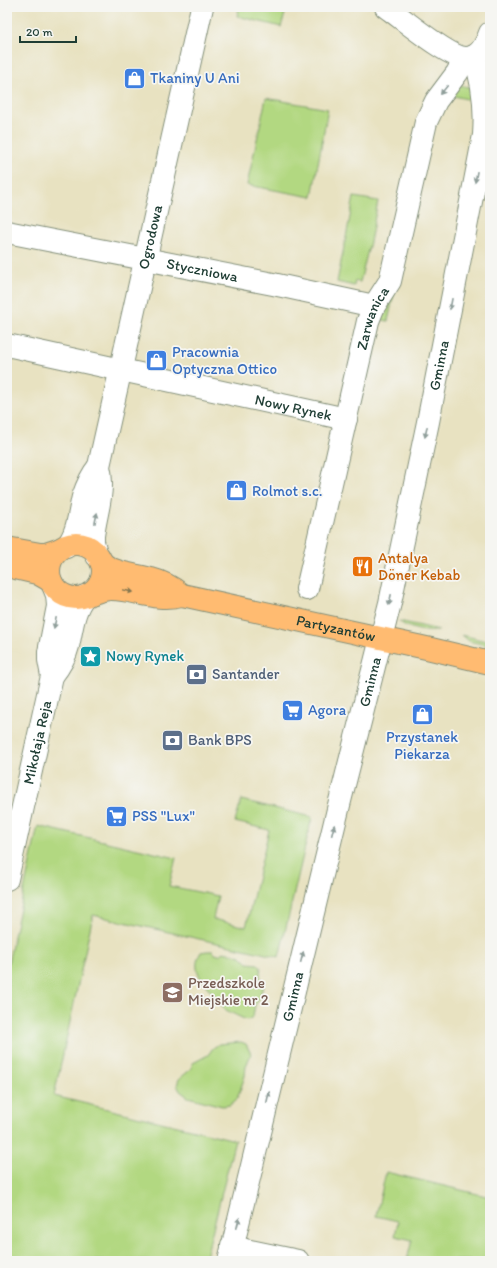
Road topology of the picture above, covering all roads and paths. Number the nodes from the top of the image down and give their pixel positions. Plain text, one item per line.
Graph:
1 (202, 7) edge
2 (386, 7) edge
3 (490, 33) edge
4 (470, 57) junction
5 (7, 232) edge
6 (145, 259) junction
7 (374, 306) junction
8 (7, 345) edge
9 (121, 370) junction
10 (346, 419) junction
11 (99, 466) junction
12 (7, 548) edge
13 (63, 548) junction
14 (99, 559) junction
15 (7, 566) edge
16 (52, 583) junction
17 (307, 590) dead end
18 (87, 595) junction
19 (182, 595) junction
20 (380, 638) junction
21 (490, 663) edge
22 (52, 676) junction
23 (7, 879) edge
24 (231, 1253) edge
25 (298, 1261) edge

1 - 6 street, Ogrodowa
2 - 4 street
3 - 4 street
4 -> 7 street, Zarwanica
4 -> 20 street, Gminna
5 - 6 street, Styczniowa
6 - 7 street, Styczniowa
6 - 9 street, Ogrodowa
7 - 10 street, Zarwanica
8 - 9 street, Nowy Rynek
9 - 10 street, Nowy Rynek
9 - 11 street, Ogrodowa
10 - 17 street, Zarwanica
11 - 13 street, Ogrodowa
14 -> 11 street, Ogrodowa
12 - 13 main road
13 - 14 main road
13 - 16 main road
14 - 18 main road
14 - 19 main road, Partyzantów
15 - 16 main road
16 - 18 main road
16 -> 22 street, Mikołaja Reja
18 -> 19 main road, Partyzantów
18 - 22 street, Mikołaja Reja
19 - 20 main road, Partyzantów
20 - 21 main road, Partyzantów
24 -> 20 street, Gminna
22 - 23 street, Mikołaja Reja
24 - 25 street

